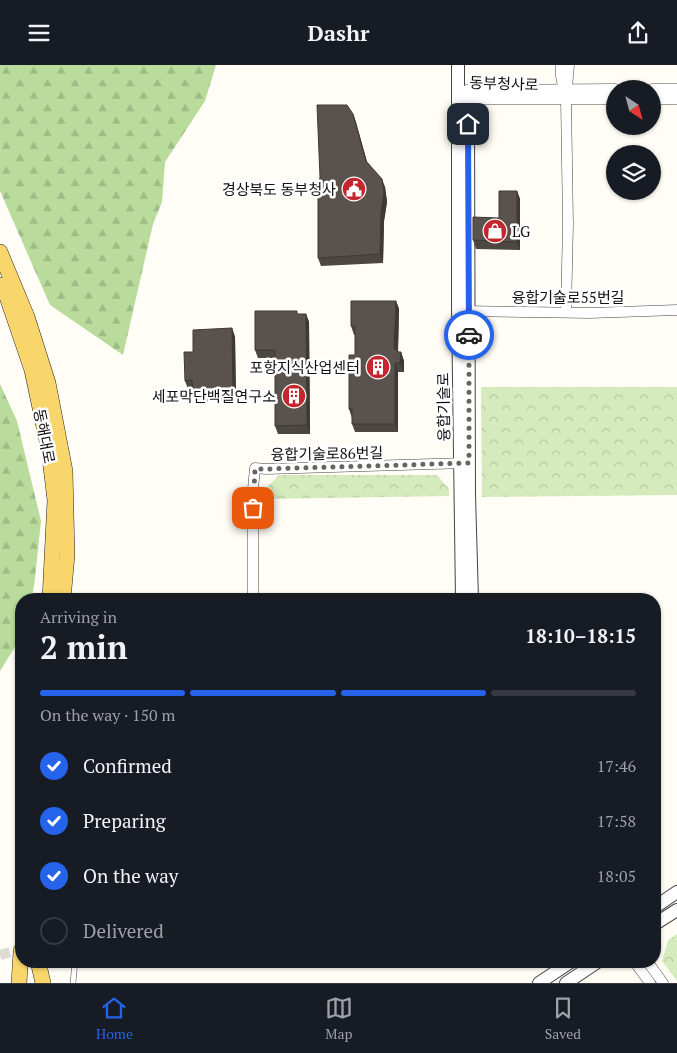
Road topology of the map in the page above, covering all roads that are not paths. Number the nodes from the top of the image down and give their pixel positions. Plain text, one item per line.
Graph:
1 (458, 65) edge
2 (467, 65) edge
3 (561, 65) edge
4 (569, 65) edge
5 (661, 89) edge
6 (677, 89) edge
7 (606, 90) edge
8 (565, 93) junction
9 (465, 95) junction
10 (606, 98) edge
11 (661, 99) edge
12 (677, 99) edge
13 (0, 252) edge
14 (0, 279) edge
15 (677, 310) edge
16 (464, 311) junction
17 (566, 312) junction
18 (465, 463) junction
19 (50, 593) edge
20 (64, 593) edge
21 (253, 593) edge
22 (462, 593) edge
23 (472, 593) edge
24 (677, 893) edge
25 (661, 903) edge
26 (677, 910) edge
27 (661, 921) edge
28 (19, 968) edge
29 (23, 968) edge
30 (36, 968) edge
31 (38, 968) edge
32 (74, 968) edge
33 (562, 968) edge
34 (588, 968) edge
35 (639, 968) edge
36 (652, 968) edge
37 (18, 983) edge
38 (23, 983) edge
39 (36, 983) edge
40 (43, 983) edge
41 (73, 983) edge
42 (539, 983) edge
43 (566, 983) edge
44 (650, 983) edge
45 (663, 983) edge

1 - 9 street, 융합기술로
2 - 9 street, 융합기술로
3 - 8 street
4 - 8 street
5 - 6 street
7 - 8 street, 동부청사로
8 - 9 street, 동부청사로
8 - 10 street, 동부청사로
8 - 17 street
9 - 16 street, 융합기술로
11 - 12 street
13 - 20 main road
14 - 19 main road, 동해대로
15 - 17 street, 융합기술로55번길
16 - 17 street, 융합기술로55번길
16 - 18 street, 융합기술로
18 - 21 street, 융합기술로86번길
18 - 22 street, 융합기술로
18 - 23 street, 융합기술로
24 - 25 street
26 - 27 street
28 - 37 main road
29 - 38 main road
30 - 39 main road
31 - 40 main road
32 - 41 lane
33 - 42 street
34 - 43 street
35 - 44 street
36 - 45 street

